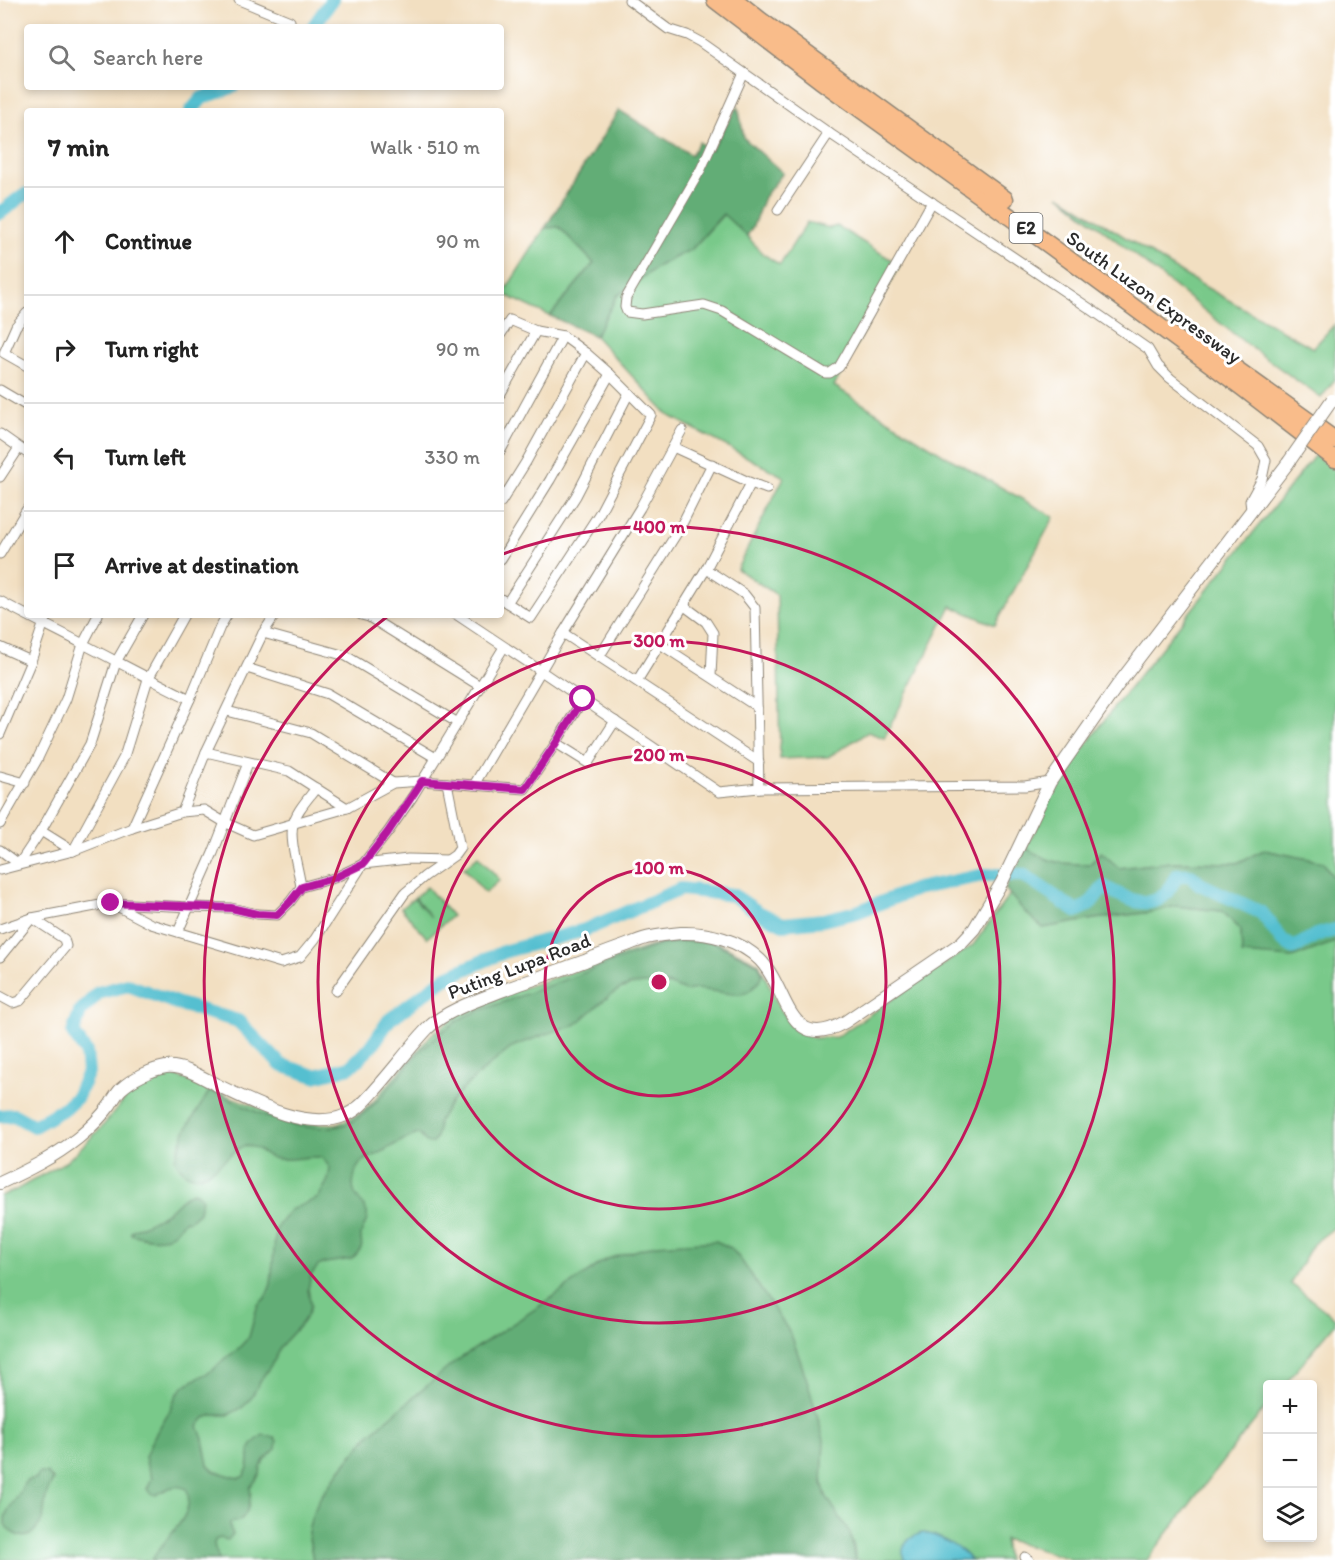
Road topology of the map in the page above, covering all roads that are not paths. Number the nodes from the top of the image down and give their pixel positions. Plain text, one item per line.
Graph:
1 (239, 0) edge
2 (629, 0) edge
3 (715, 0) edge
4 (735, 0) edge
5 (290, 21) dead end
6 (744, 73) junction
7 (829, 133) junction
8 (932, 202) junction
9 (778, 210) dead end
10 (24, 317) edge
11 (16, 326) junction
12 (504, 329) edge
13 (24, 330) edge
14 (536, 331) junction
15 (563, 336) junction
16 (586, 353) junction
17 (24, 364) edge
18 (610, 374) junction
19 (504, 388) edge
20 (0, 390) edge
21 (629, 393) junction
22 (1334, 397) edge
23 (24, 404) edge
24 (682, 430) dead end
25 (0, 435) edge
26 (1335, 440) edge
27 (504, 444) edge
28 (673, 447) junction
29 (23, 451) edge
30 (1335, 459) edge
31 (712, 464) junction
32 (0, 477) edge
33 (751, 483) junction
34 (767, 489) dead end
35 (504, 497) edge
36 (1251, 509) junction
37 (24, 514) edge
38 (0, 554) edge
39 (504, 554) edge
40 (706, 568) junction
41 (0, 601) edge
42 (504, 601) edge
43 (683, 605) junction
44 (24, 614) edge
45 (32, 618) edge
46 (46, 618) edge
47 (96, 618) edge
48 (141, 618) edge
49 (182, 618) edge
50 (225, 618) edge
51 (273, 618) edge
52 (371, 618) edge
53 (461, 618) edge
54 (43, 624) junction
55 (263, 633) junction
56 (563, 633) junction
57 (83, 644) junction
58 (660, 644) junction
59 (0, 647) edge
60 (504, 647) junction
61 (599, 657) junction
62 (31, 661) junction
63 (116, 662) junction
64 (247, 668) junction
65 (541, 670) junction
66 (711, 676) junction
67 (148, 679) junction
68 (637, 681) junction
69 (480, 686) junction
70 (190, 699) junction
71 (583, 699) junction
72 (757, 707) junction
73 (226, 711) junction
74 (615, 721) junction
75 (458, 723) junction
76 (0, 734) edge
77 (556, 743) junction
78 (206, 752) junction
79 (436, 758) junction
80 (759, 762) junction
81 (248, 763) junction
82 (0, 776) edge
83 (422, 781) junction
84 (1050, 782) junction
85 (24, 783) junction
86 (393, 783) junction
87 (447, 783) junction
88 (474, 785) junction
89 (316, 788) junction
90 (759, 788) junction
91 (347, 807) junction
92 (182, 812) junction
93 (224, 822) junction
94 (0, 824) edge
95 (293, 824) junction
96 (132, 828) junction
97 (41, 831) junction
98 (0, 850) edge
99 (73, 851) junction
100 (447, 860) junction
101 (20, 864) junction
102 (363, 864) junction
103 (0, 870) edge
104 (302, 887) junction
105 (111, 903) junction
106 (189, 907) junction
107 (32, 918) junction
108 (0, 929) edge
109 (178, 932) junction
110 (0, 957) edge
111 (336, 991) dead end
112 (0, 996) edge
113 (0, 1183) edge

1 - 5 street
2 - 6 street
3 - 30 highway, South Luzon Expressway / E2
4 - 26 highway, South Luzon Expressway / E2
6 - 7 street
6 - 8 street
7 - 8 street
7 - 9 street
8 - 36 street
10 - 11 street
11 - 13 street
11 - 17 street
12 - 14 street
14 - 15 street
14 - 19 street
15 - 16 street
15 - 27 street
16 - 18 street
16 - 35 street
18 - 21 street
18 - 39 street
20 - 23 street
21 - 42 street
21 - 42 street
22 - 36 street, bridge
24 - 28 street
25 - 29 street
28 - 31 street
28 - 56 street
29 - 32 street
31 - 33 street
31 - 61 street
33 - 34 street
33 - 40 street
36 - 84 street
37 - 38 street
40 - 43 street
40 - 72 street
41 - 44 street
43 - 58 street
43 - 66 street
45 - 54 street
46 - 54 street
47 - 57 street
48 - 63 street
49 - 67 street
50 - 70 street
51 - 55 street
52 - 69 street
53 - 60 street
54 - 57 street
54 - 62 street
55 - 64 street
55 - 75 street
56 - 61 street
56 - 65 street
57 - 63 street
57 - 85 street
58 - 66 street
58 - 68 street
59 - 62 street
60 - 65 street
60 - 69 street
61 - 68 street
62 - 76 street
63 - 67 street
63 - 97 street
64 - 73 street
64 - 79 street
65 - 71 street
65 - 88 street
66 - 72 street
67 - 70 street
67 - 99 street
68 - 80 street
69 - 75 street
70 - 96 street
71 - 74 street
71 - 77 street
72 - 80 street
73 - 78 street
73 - 86 street
74 - 77 street
74 - 90 street
75 - 79 street
77 - 88 street
78 - 81 street
78 - 92 street
79 - 83 street
80 - 90 street
81 - 89 street
81 - 93 street
82 - 85 street
83 - 86 street
83 - 87 street
83 - 102 street
84 - 90 street
84 - 113 street, Puting Lupa Road
85 - 94 street
86 - 91 street
87 - 88 street
87 - 100 street
89 - 91 street
89 - 95 street
91 - 95 street
92 - 93 street
92 - 96 street
93 - 95 street
93 - 106 street
95 - 104 street
96 - 99 street
97 - 99 street
97 - 101 street
98 - 101 street
99 - 101 street
100 - 102 street
100 - 111 street
101 - 103 street
102 - 104 street
102 - 109 street
104 - 106 street
105 - 106 street
105 - 107 street
105 - 109 street
106 - 109 street
107 - 108 street
107 - 110 street
107 - 112 street

